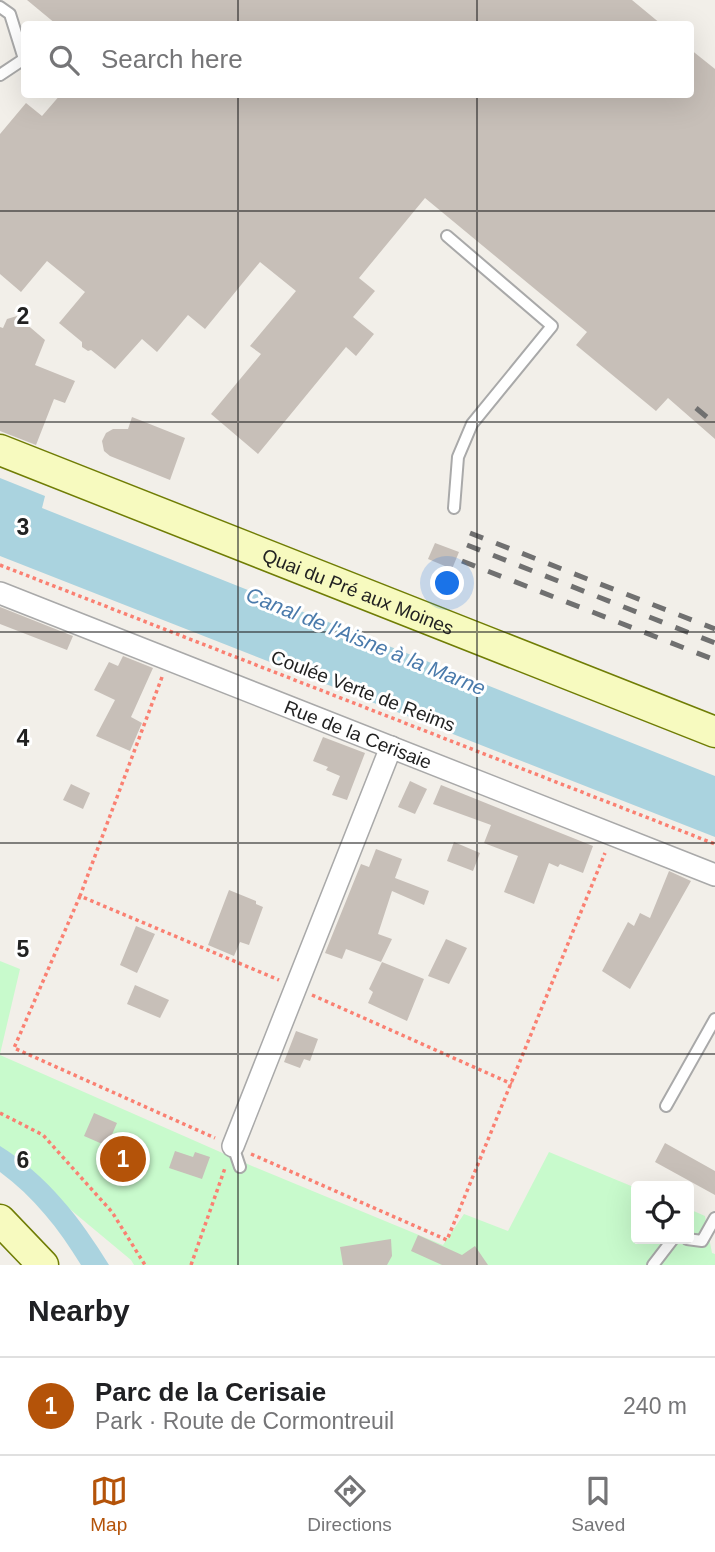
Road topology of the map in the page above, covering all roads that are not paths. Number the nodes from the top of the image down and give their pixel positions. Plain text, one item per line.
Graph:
1 (0, 7) edge
2 (21, 49) edge
3 (21, 61) edge
4 (0, 75) edge
5 (447, 236) dead end
6 (0, 450) edge
7 (454, 508) dead end
8 (0, 593) edge
9 (715, 732) edge
10 (391, 747) junction
11 (715, 875) edge
12 (715, 1018) edge
13 (666, 1106) dead end
14 (233, 1146) joint
15 (240, 1167) dead end
16 (715, 1218) edge
17 (0, 1220) edge
18 (694, 1240) edge
19 (669, 1244) edge
20 (43, 1265) edge
21 (653, 1265) edge

1 - 2 lane
3 - 4 lane
5 - 7 lane
6 - 9 street, Quai du Pré aux Moines
8 - 10 street, Rue de la Cerisaie
10 - 11 street, Rue de la Cerisaie
10 - 14 street
12 - 13 lane
14 - 15 lane
16 - 18 lane
17 - 20 street
19 - 21 lane

